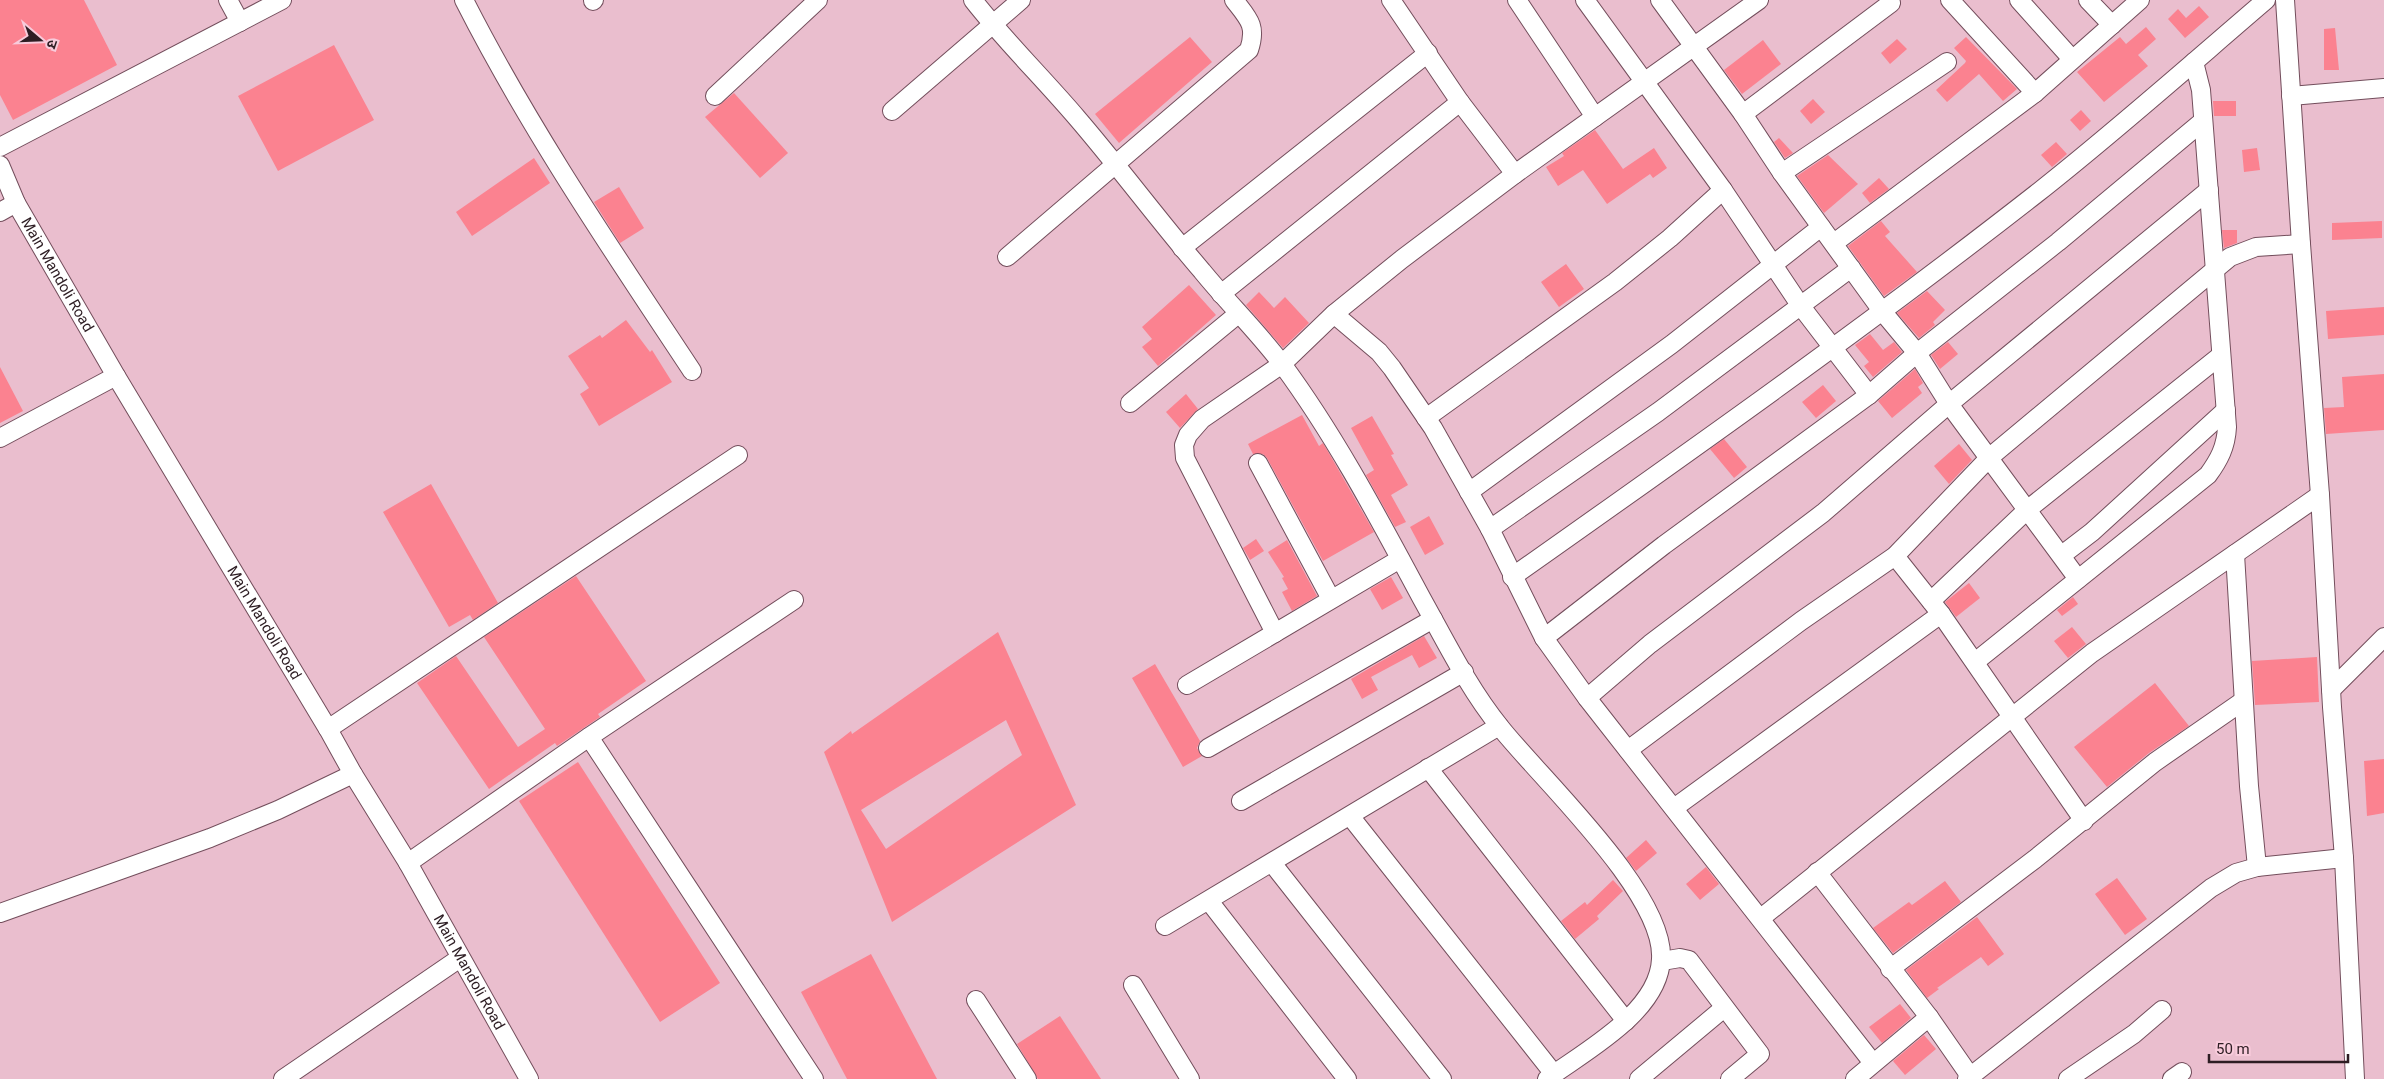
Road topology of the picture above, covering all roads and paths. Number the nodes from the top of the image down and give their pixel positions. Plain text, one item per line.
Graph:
1 (228, 0) edge
2 (282, 0) edge
3 (464, 0) edge
4 (818, 0) edge
5 (973, 0) edge
6 (1021, 0) edge
7 (1234, 0) edge
8 (1391, 0) edge
9 (1517, 0) edge
10 (1585, 0) edge
11 (1660, 0) edge
12 (1759, 0) edge
13 (1950, 0) edge
14 (2019, 0) edge
15 (2088, 0) edge
16 (2140, 0) edge
17 (2266, 0) edge
18 (2285, 0) edge
19 (1891, 3) dead end
20 (240, 22) junction
21 (992, 25) junction
22 (2112, 25) junction
23 (1693, 48) junction
24 (1428, 53) junction
25 (2072, 59) junction
26 (1948, 62) dead end
27 (2194, 62) junction
28 (1644, 82) junction
29 (2384, 88) edge
30 (2035, 93) junction
31 (715, 96) dead end
32 (2291, 96) junction
33 (1460, 102) junction
34 (892, 111) dead end
35 (1743, 114) junction
36 (1595, 118) junction
37 (2203, 121) junction
38 (0, 146) edge
39 (1115, 163) junction
40 (0, 165) edge
41 (1782, 173) junction
42 (1514, 174) junction
43 (1723, 190) junction
44 (2209, 190) junction
45 (16, 203) junction
46 (0, 212) edge
47 (1821, 227) junction
48 (1834, 243) junction
49 (2301, 244) junction
50 (1182, 248) junction
51 (1008, 257) dead end
52 (1773, 265) junction
53 (1851, 268) junction
54 (2216, 268) junction
55 (1221, 294) junction
56 (1800, 305) junction
57 (1882, 311) junction
58 (1238, 314) junction
59 (1334, 314) junction
60 (1832, 347) junction
61 (1916, 353) junction
62 (2220, 356) junction
63 (1282, 364) junction
64 (692, 371) dead end
65 (116, 376) junction
66 (1869, 395) junction
67 (1130, 403) dead end
68 (1949, 404) junction
69 (2226, 410) junction
70 (1426, 418) junction
71 (0, 438) edge
72 (738, 455) dead end
73 (1990, 457) junction
74 (1258, 463) dead end
75 (1469, 492) junction
76 (2320, 495) junction
77 (2026, 510) junction
78 (1490, 530) junction
79 (2235, 554) junction
80 (2062, 555) junction
81 (1895, 556) junction
82 (1400, 559) junction
83 (1512, 577) junction
84 (2078, 579) junction
85 (1331, 599) junction
86 (794, 600) dead end
87 (1936, 607) junction
88 (1433, 619) junction
89 (1275, 633) junction
90 (1544, 638) junction
91 (2384, 638) edge
92 (1975, 662) junction
93 (1464, 672) junction
94 (1187, 685) dead end
95 (2331, 690) junction
96 (1586, 698) junction
97 (2243, 702) junction
98 (2013, 718) junction
99 (1499, 726) junction
100 (328, 729) junction
101 (589, 737) junction
102 (1208, 748) dead end
103 (1628, 750) junction
104 (1428, 768) junction
105 (353, 774) junction
106 (1242, 801) dead end
107 (1674, 808) junction
108 (1350, 816) junction
109 (2084, 820) junction
110 (2344, 858) junction
111 (408, 863) junction
112 (1272, 863) junction
113 (2257, 867) junction
114 (1817, 872) junction
115 (1210, 901) junction
116 (0, 913) edge
117 (1761, 918) junction
118 (1165, 926) dead end
119 (460, 958) junction
120 (1662, 961) junction
121 (1890, 969) junction
122 (1132, 985) dead end
123 (976, 1000) dead end
124 (1724, 1008) junction
125 (2162, 1010) dead end
126 (1929, 1017) junction
127 (1626, 1021) junction
128 (1873, 1063) junction
129 (1551, 1077) edge
130 (1970, 1078) edge
131 (283, 1079) edge
132 (529, 1079) edge
133 (814, 1079) edge
134 (1027, 1079) edge
135 (1190, 1079) edge
136 (1347, 1079) edge
137 (1442, 1079) edge
138 (1639, 1079) edge
139 (1730, 1079) edge
140 (1855, 1079) edge
141 (2068, 1079) edge
142 (2355, 1079) edge

1 - 20 street
2 - 20 street
3 - 64 street
4 - 31 street
5 - 21 street
6 - 21 street
7 - 39 street
8 - 24 street
9 - 36 street
10 - 28 street
11 - 23 street
12 - 23 street
13 - 30 street
14 - 25 street
15 - 22 street
16 - 22 street
17 - 27 street
18 - 32 street
19 - 35 street
20 - 38 street
21 - 34 street
21 - 39 street
22 - 25 street
23 - 28 street
23 - 35 street
24 - 33 street
24 - 50 street
25 - 30 street
26 - 41 street
27 - 37 street
27 - 57 street
28 - 36 street
28 - 43 street
29 - 32 street
30 - 48 street
32 - 49 street
33 - 42 street
33 - 55 street
35 - 41 street
36 - 42 street
37 - 44 street
37 - 61 street
39 - 50 street
39 - 51 street
40 - 45 street, Main Mandoli Road
41 - 47 street
42 - 59 street
43 - 52 street
43 - 70 street
44 - 54 street
44 - 68 street
45 - 46 street
45 - 65 street, Main Mandoli Road
47 - 48 street
47 - 52 street
48 - 53 street
49 - 54 street
49 - 76 street
50 - 55 street
52 - 56 street
52 - 75 street
53 - 56 street
53 - 57 street
54 - 62 street
54 - 73 street
55 - 58 street
56 - 60 street
56 - 78 street
57 - 60 street
57 - 61 street
58 - 63 street
58 - 67 street
59 - 63 street
59 - 70 street
60 - 66 street
60 - 83 street
61 - 66 street
61 - 68 street
62 - 69 street
62 - 77 street
63 - 82 street
63 - 89 street
65 - 71 street
65 - 100 street, Main Mandoli Road
66 - 90 street
68 - 73 street
68 - 96 street
69 - 80 street
69 - 84 street
70 - 75 street
72 - 100 street
73 - 77 street
73 - 81 street
74 - 85 street
75 - 78 street
76 - 79 street
76 - 95 street
77 - 80 street
77 - 87 street
78 - 83 street
79 - 97 street
79 - 98 street
80 - 84 street
81 - 87 street
81 - 103 street
82 - 85 street
82 - 88 street
83 - 90 street
84 - 92 street
85 - 89 street
86 - 101 street
87 - 92 street
87 - 107 street
88 - 93 street
88 - 102 street
89 - 94 street
90 - 96 street
91 - 95 street
92 - 98 street
93 - 99 street
93 - 106 street
95 - 110 street
96 - 103 street
97 - 109 street
97 - 113 street
98 - 109 street
98 - 114 street
99 - 104 street
99 - 120 street
100 - 105 street, Main Mandoli Road
101 - 111 street
101 - 133 street
103 - 107 street
104 - 108 street
104 - 127 street
105 - 111 street, Main Mandoli Road
105 - 116 street
107 - 117 street
108 - 112 street
108 - 129 street
109 - 121 street
110 - 113 street
110 - 142 street
111 - 119 street, Main Mandoli Road
112 - 115 street
112 - 137 street
113 - 130 street
114 - 117 street
114 - 121 street
115 - 118 street
115 - 136 street
117 - 128 street
119 - 131 street
119 - 132 street, Main Mandoli Road
120 - 124 street
120 - 127 street
121 - 126 street
122 - 135 street
123 - 134 street
124 - 138 street
124 - 139 street
125 - 141 street
126 - 128 street
126 - 130 street
127 - 129 street
128 - 140 street

